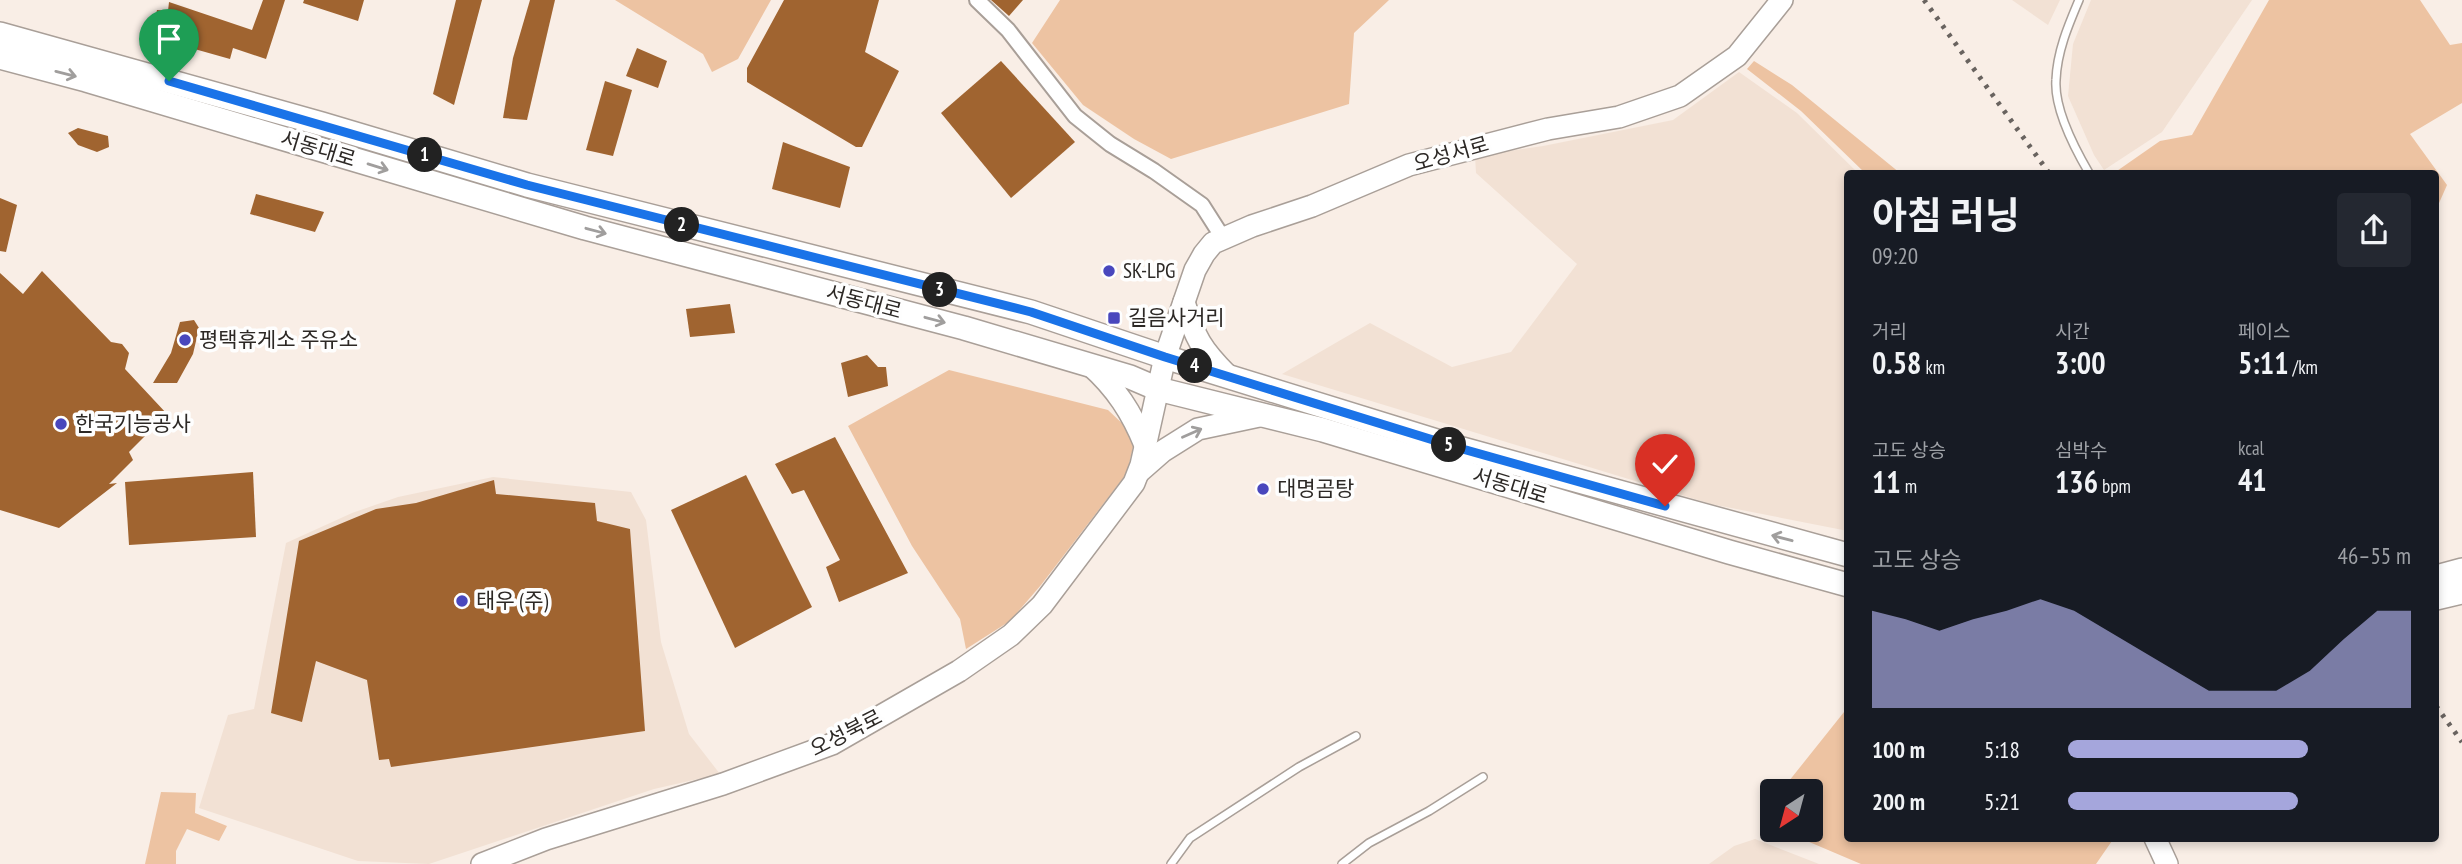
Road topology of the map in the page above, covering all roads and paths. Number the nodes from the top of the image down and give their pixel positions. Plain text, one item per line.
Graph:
1 (977, 0) edge
2 (1782, 0) edge
3 (2079, 0) edge
4 (0, 34) edge
5 (0, 57) edge
6 (2087, 170) edge
7 (1223, 238) junction
8 (1184, 302) junction
9 (1165, 357) junction
10 (1090, 365) junction
11 (1228, 376) junction
12 (1158, 389) junction
13 (1264, 415) junction
14 (1145, 446) junction
15 (1136, 478) junction
16 (1844, 554) edge
17 (2462, 570) edge
18 (2439, 576) edge
19 (1844, 584) edge
20 (2462, 592) edge
21 (2439, 597) edge
22 (1356, 736) dead end
23 (1483, 777) dead end
24 (2157, 842) edge
25 (482, 864) edge
26 (1171, 864) edge
27 (1342, 864) edge
28 (2167, 864) edge

1 - 7 street
2 - 7 street, 오성서로
3 - 6 lane
4 - 9 main road, 서동대로
5 -> 10 main road, 서동대로
7 - 8 street, 오성서로
8 - 9 street, 오성서로
8 - 11 street
9 - 11 main road, 서동대로
9 - 12 street, 오성서로
10 - 12 main road, 서동대로
10 - 14 street
16 -> 11 main road, 서동대로
12 - 13 main road, 서동대로
12 - 14 street, 오성서로
15 -> 13 street
13 - 19 main road, 서동대로
14 - 15 street, 오성서로
15 - 25 street, 오성북로
17 - 18 main road
20 - 21 main road
22 - 26 lane
23 - 27 lane
24 - 28 street

